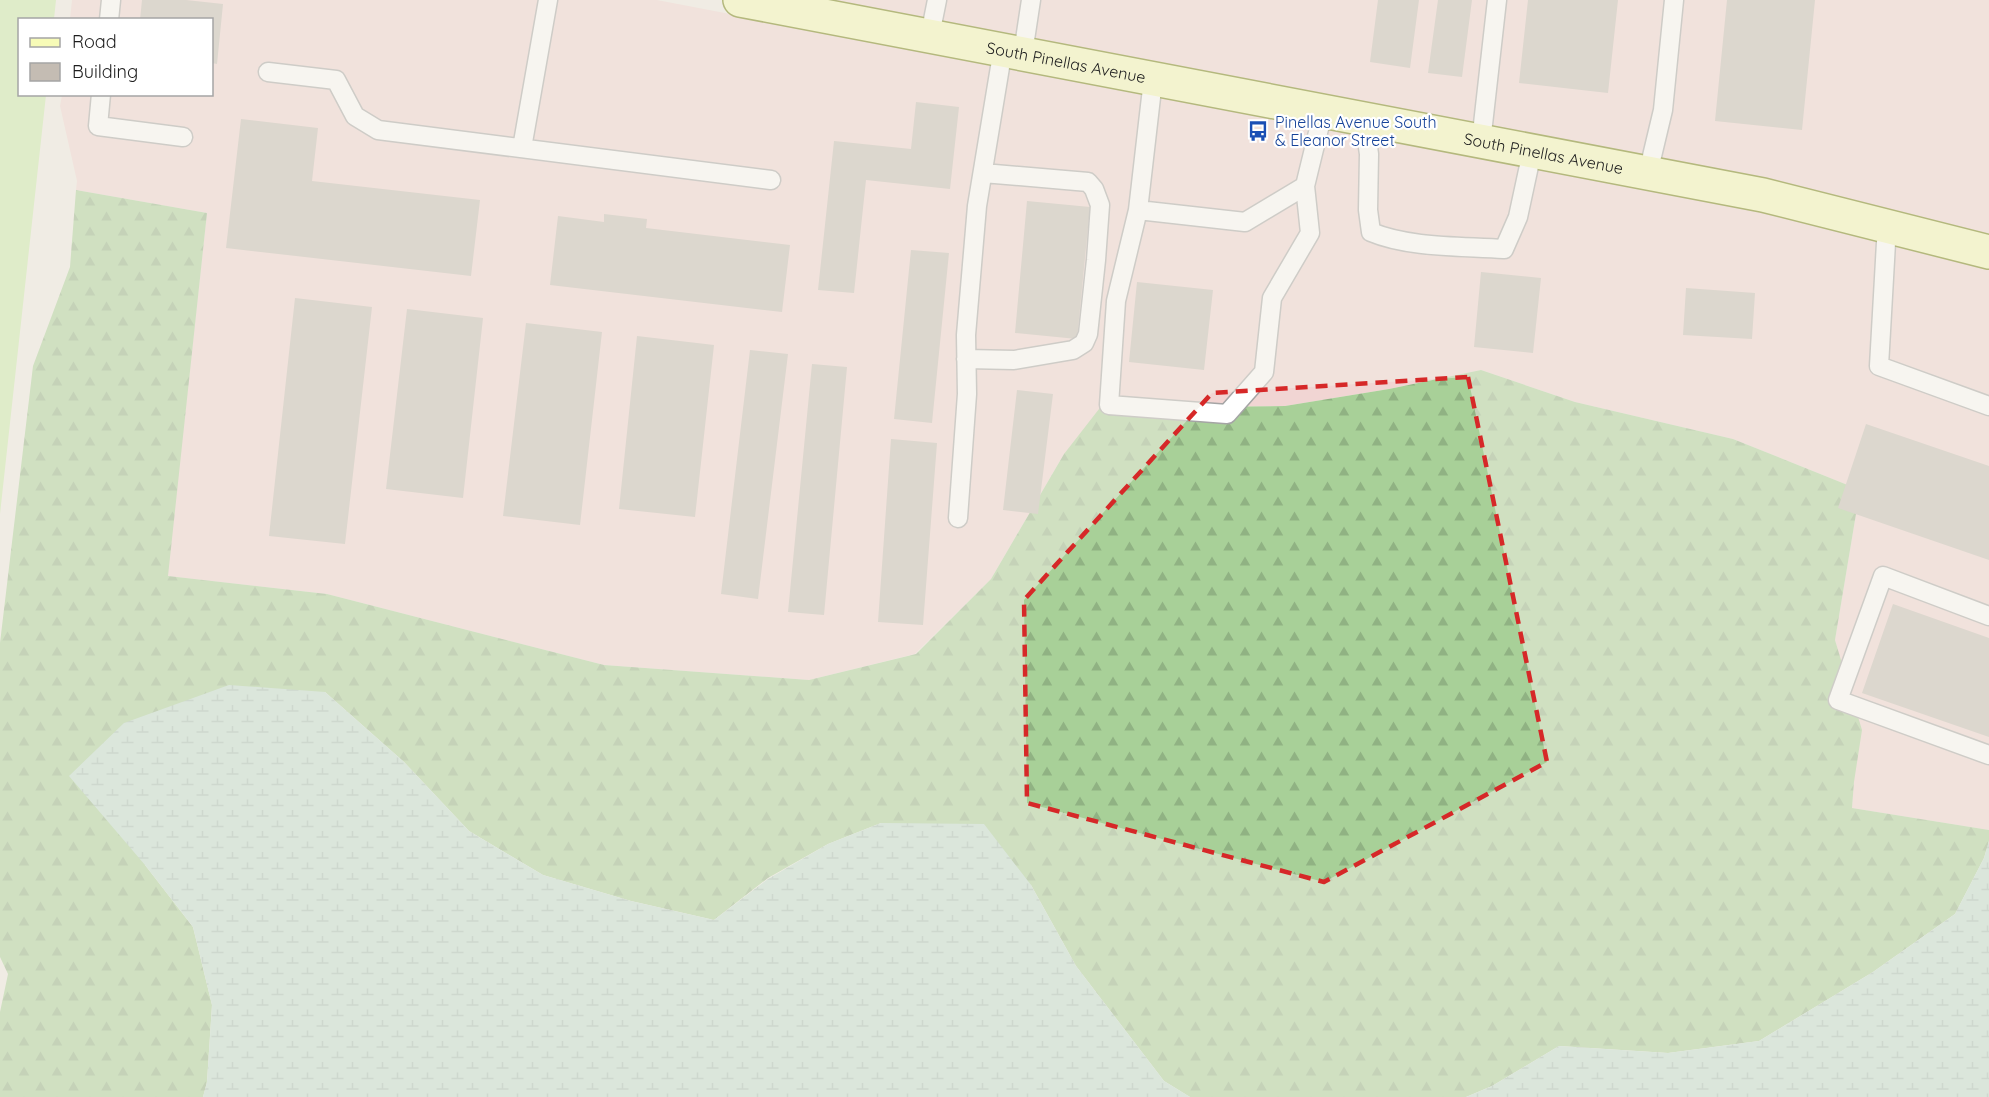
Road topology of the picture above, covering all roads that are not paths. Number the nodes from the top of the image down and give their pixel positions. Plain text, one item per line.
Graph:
1 (111, 0) edge
2 (548, 0) edge
3 (740, 0) edge
4 (937, 0) edge
5 (1031, 0) edge
6 (1497, 0) edge
7 (1674, 0) edge
8 (772, 3) edge
9 (109, 18) edge
10 (930, 35) junction
11 (1013, 51) junction
12 (268, 72) dead end
13 (1153, 80) junction
14 (101, 96) edge
15 (1323, 112) junction
16 (1364, 120) junction
17 (183, 137) dead end
18 (1481, 142) junction
19 (522, 148) junction
20 (1532, 152) junction
21 (982, 173) junction
22 (1648, 173) junction
23 (771, 180) dead end
24 (1305, 186) junction
25 (1138, 210) junction
26 (1887, 225) junction
27 (1989, 252) edge
28 (966, 359) junction
29 (1989, 406) edge
30 (958, 518) dead end
31 (1989, 616) edge
32 (1989, 754) edge

1 - 9 lane
2 - 19 lane
3 - 8 main road, South Pinellas Avenue
4 - 10 lane
5 - 11 lane
6 - 18 lane
7 - 22 lane
8 - 10 main road, South Pinellas Avenue
10 - 11 main road, South Pinellas Avenue
11 - 13 main road, South Pinellas Avenue
11 - 21 lane
12 - 19 lane
13 - 15 main road, South Pinellas Avenue
13 - 25 lane
14 - 17 lane
15 - 16 main road, South Pinellas Avenue
15 - 24 lane
16 - 18 main road, South Pinellas Avenue
16 - 20 lane
18 - 20 main road, South Pinellas Avenue
19 - 23 lane
20 - 22 main road, South Pinellas Avenue
21 - 28 lane
21 - 28 lane
22 - 26 main road, South Pinellas Avenue
24 - 25 lane
24 - 25 lane
26 - 27 main road, South Pinellas Avenue
26 - 29 lane
28 - 30 lane
31 - 32 lane

